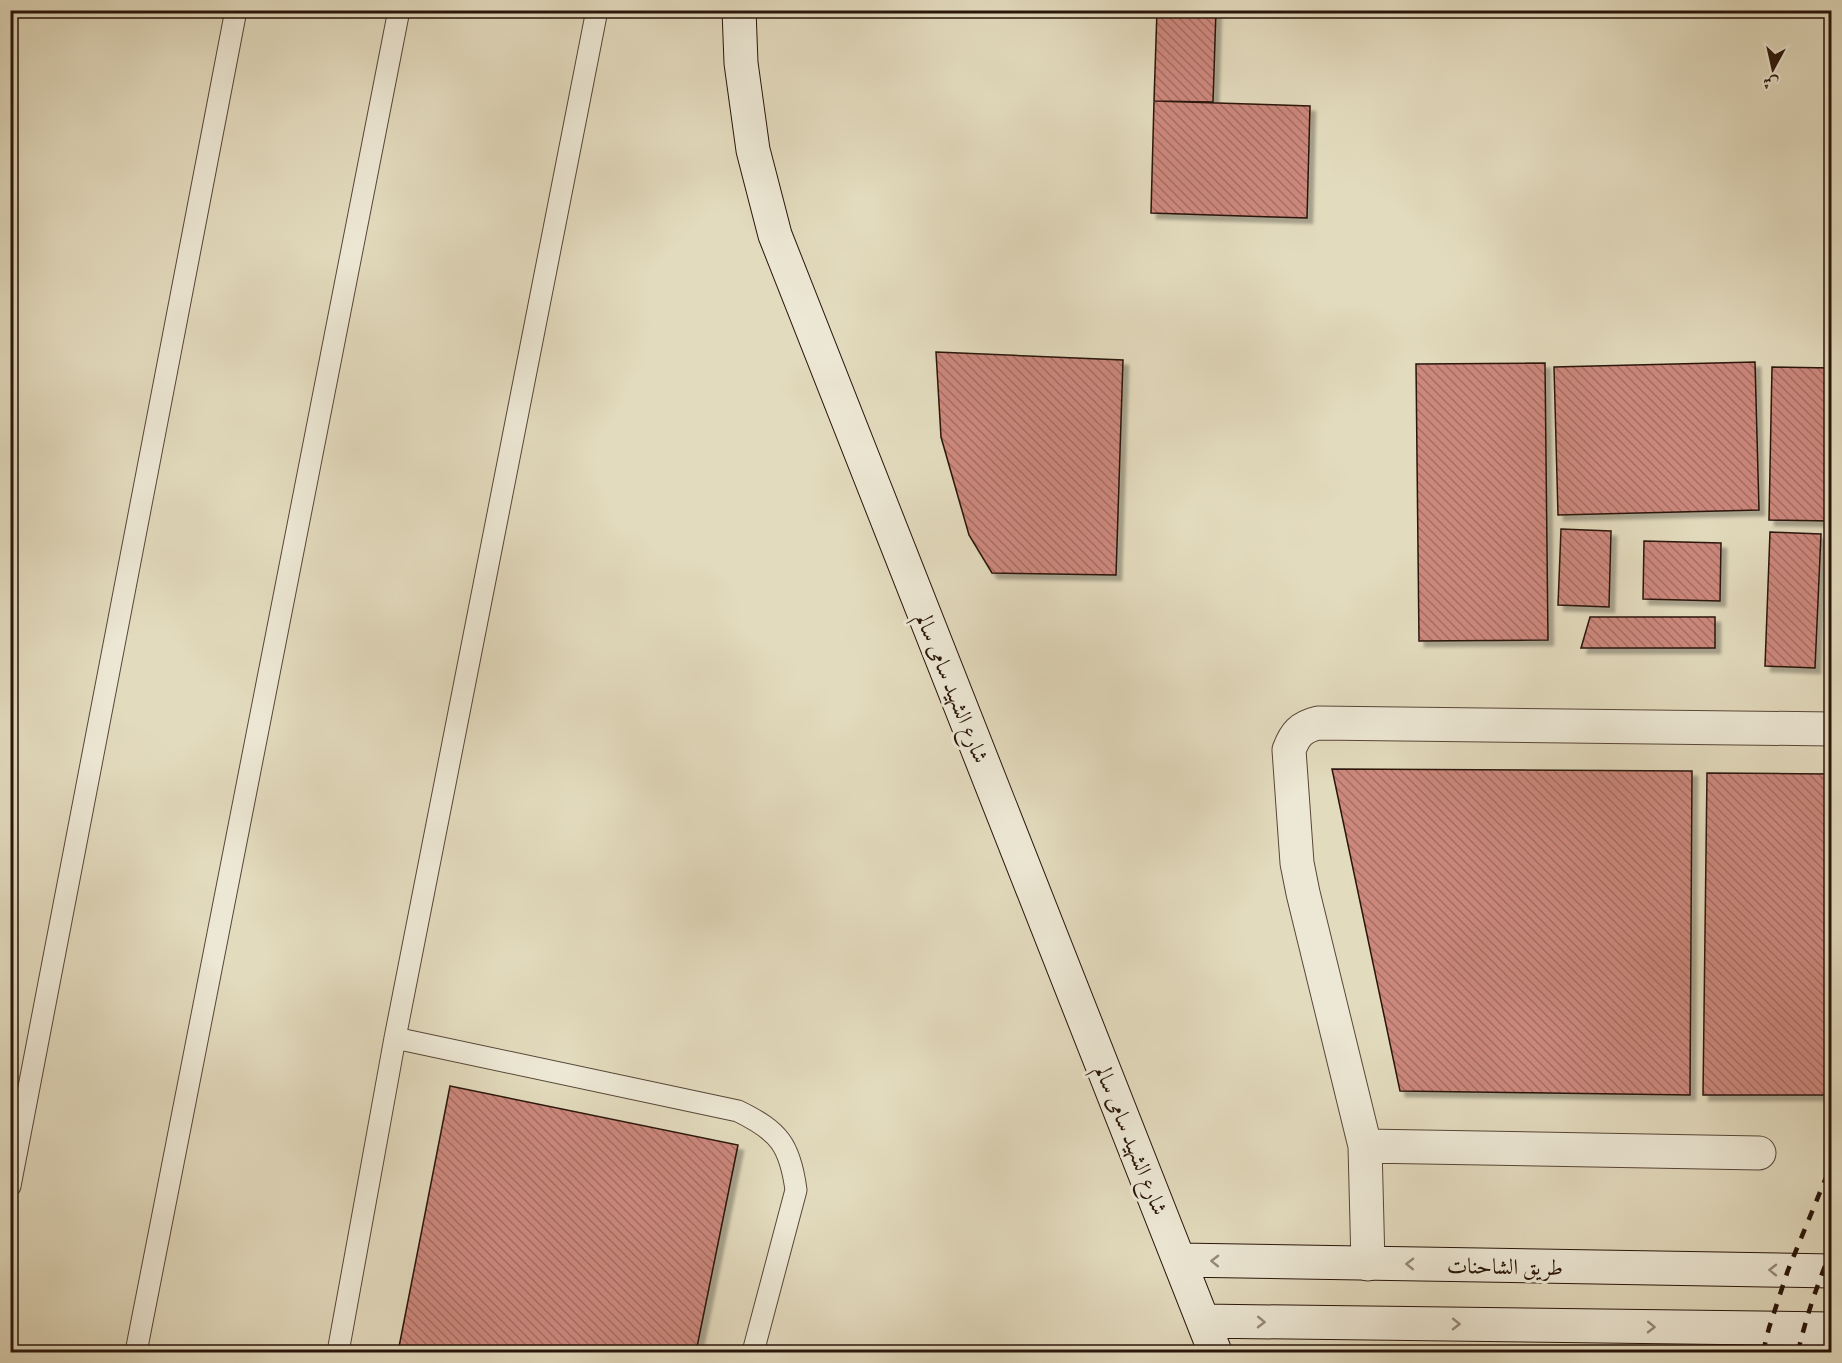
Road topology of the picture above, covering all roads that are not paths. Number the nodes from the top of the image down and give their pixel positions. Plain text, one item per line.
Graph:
1 (236, 10) edge
2 (399, 10) edge
3 (597, 10) edge
4 (739, 10) edge
5 (1832, 729) edge
6 (395, 1038) junction
7 (1365, 1146) junction
8 (1759, 1153) dead end
9 (10, 1186) edge
10 (1179, 1260) junction
11 (1368, 1264) junction
12 (1832, 1271) edge
13 (1203, 1321) junction
14 (1832, 1329) edge
15 (136, 1353) edge
16 (338, 1353) edge
17 (753, 1353) edge
18 (1215, 1353) edge

1 - 9 lane
2 - 15 lane
3 - 6 lane
4 - 10 main road, شارع الشهيد سامى سالم
5 - 7 main road
6 - 16 lane
6 - 17 lane
7 - 8 main road
7 - 11 main road
11 -> 10 main road, طريق الشاحنات
10 - 13 main road, شارع الشهيد سامى سالم
12 -> 11 main road, طريق الشاحنات
13 -> 14 main road
13 - 18 main road, شارع الشهيد سامى سالم

